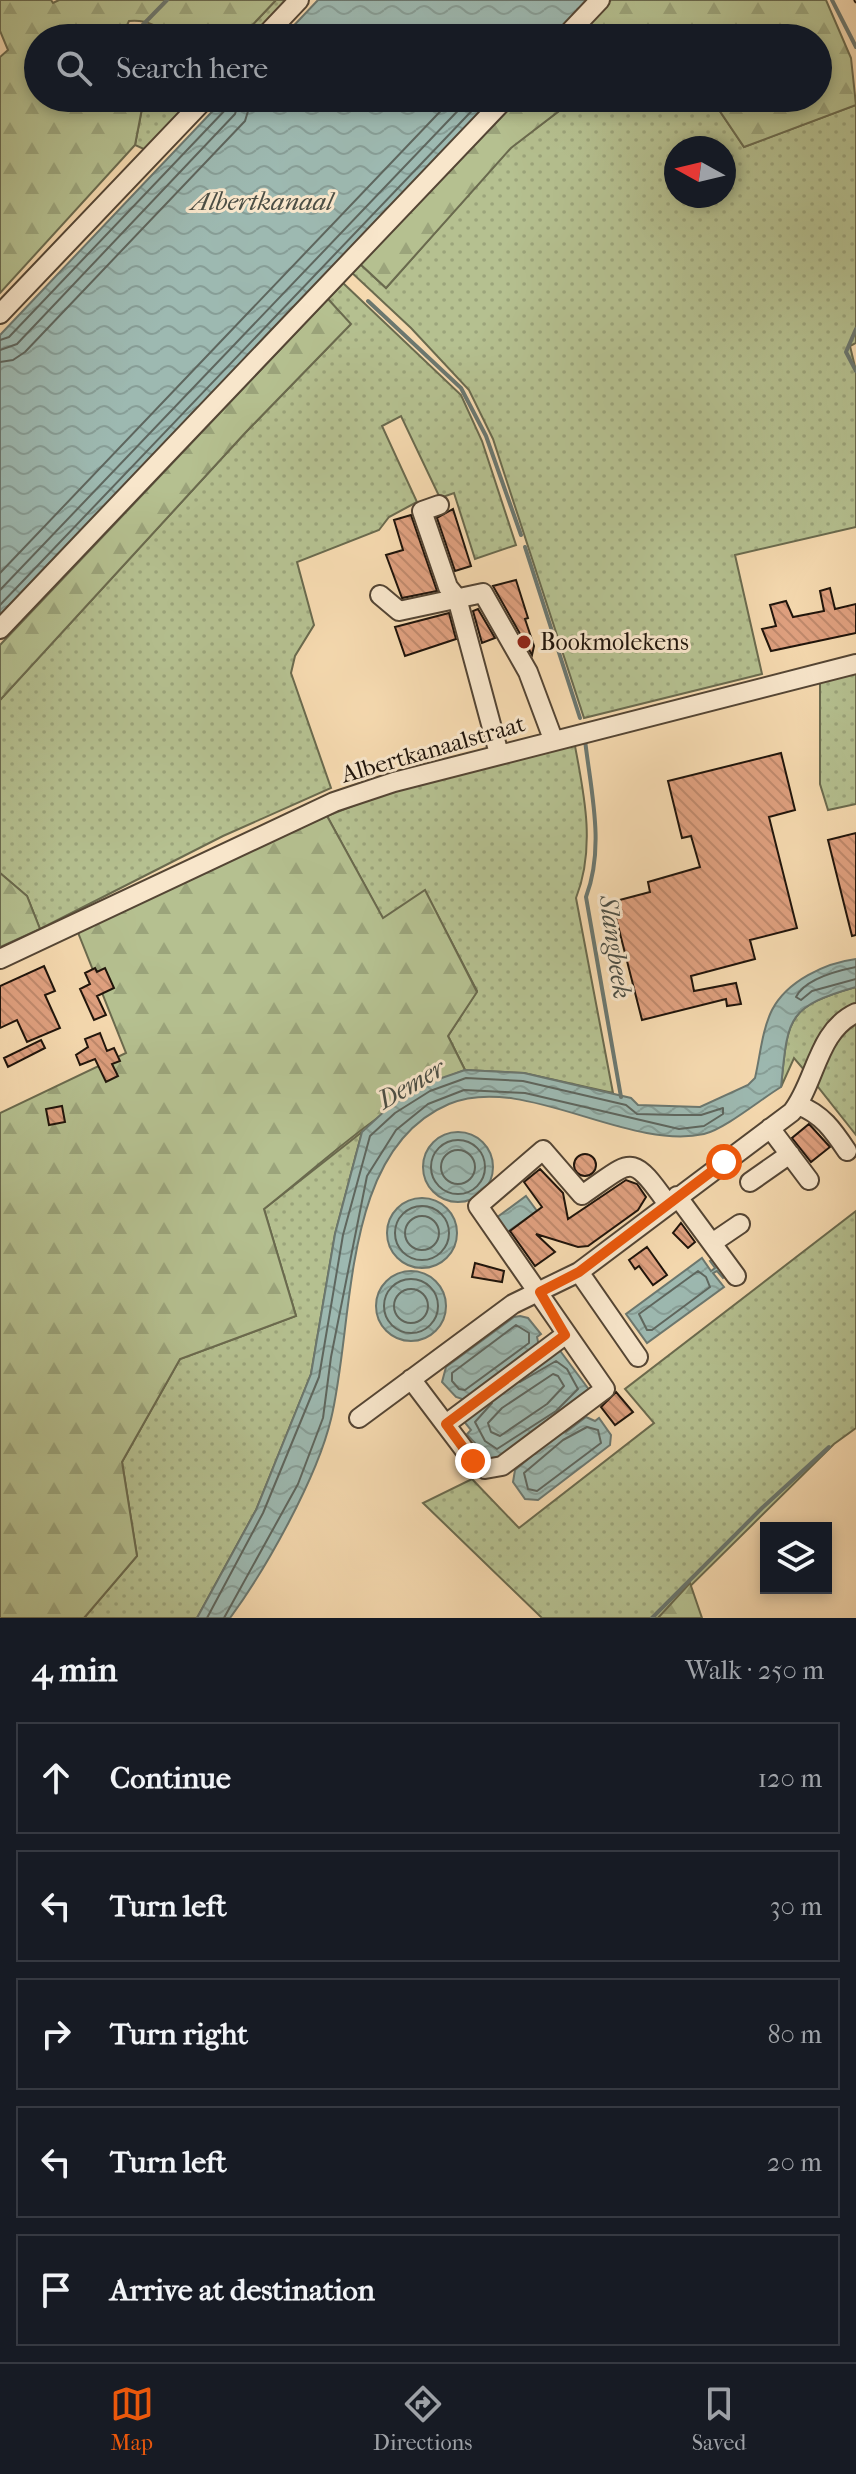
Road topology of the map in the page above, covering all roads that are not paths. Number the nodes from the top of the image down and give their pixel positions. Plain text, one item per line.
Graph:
1 (299, 0) edge
2 (600, 0) edge
3 (276, 24) edge
4 (577, 24) edge
5 (193, 112) edge
6 (493, 112) edge
7 (0, 314) edge
8 (439, 505) dead end
9 (380, 595) dead end
10 (457, 598) junction
11 (0, 629) edge
12 (856, 664) edge
13 (553, 739) junction
14 (499, 754) junction
15 (0, 959) edge
16 (856, 1013) edge
17 (798, 1105) junction
18 (770, 1128) junction
19 (847, 1151) dead end
20 (790, 1154) junction
21 (809, 1180) dead end
22 (750, 1182) dead end
23 (672, 1200) junction
24 (740, 1224) dead end
25 (712, 1243) junction
26 (579, 1272) junction
27 (736, 1276) dead end
28 (540, 1292) junction
29 (565, 1335) junction
30 (638, 1357) dead end
31 (411, 1379) junction
32 (359, 1418) dead end
33 (446, 1424) junction

1 - 3 street
2 - 4 street
5 - 7 street
6 - 11 street
8 - 10 street
9 - 10 street
10 - 13 street
10 - 14 street
12 - 13 street, Albertkanaalstraat
13 - 14 street, Albertkanaalstraat
14 - 15 street, Albertkanaalstraat
16 - 17 street
17 - 18 street
17 - 19 street
18 - 20 street
18 - 23 street
20 - 21 street
20 - 22 street
23 - 25 street
23 - 26 street
23 - 28 street
24 - 25 street
25 - 27 street
26 - 28 street
26 - 30 street
28 - 29 street
28 - 31 street
29 - 33 street
29 - 33 street
31 - 32 street
31 - 33 street

